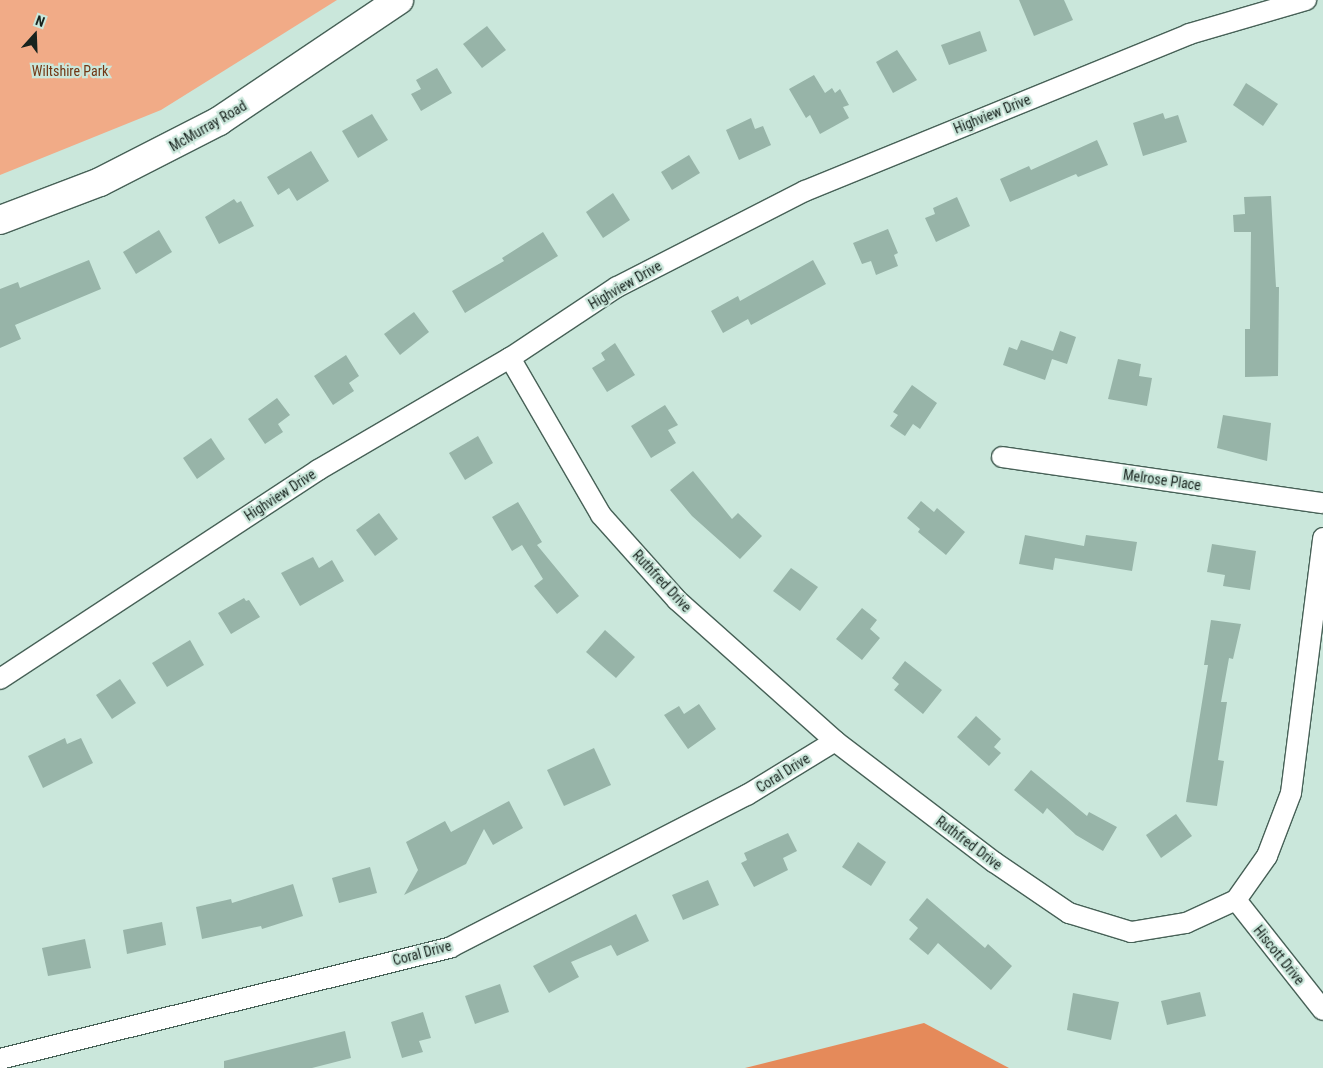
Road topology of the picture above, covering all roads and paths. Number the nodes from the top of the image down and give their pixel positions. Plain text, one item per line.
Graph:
1 (399, 0) edge
2 (1306, 0) edge
3 (0, 220) edge
4 (510, 358) junction
5 (1002, 456) dead end
6 (1323, 503) edge
7 (1323, 538) edge
8 (0, 679) edge
9 (834, 741) junction
10 (1236, 900) junction
11 (1323, 1010) edge
12 (0, 1059) edge

1 - 3 main road, McMurray Road
2 - 4 street, Highview Drive
4 - 8 street, Highview Drive
4 - 9 street, Ruthfred Drive
5 - 6 street, Melrose Place
7 - 10 street
9 - 10 street, Ruthfred Drive
9 - 12 street, Coral Drive
10 - 11 street, Hiscott Drive

